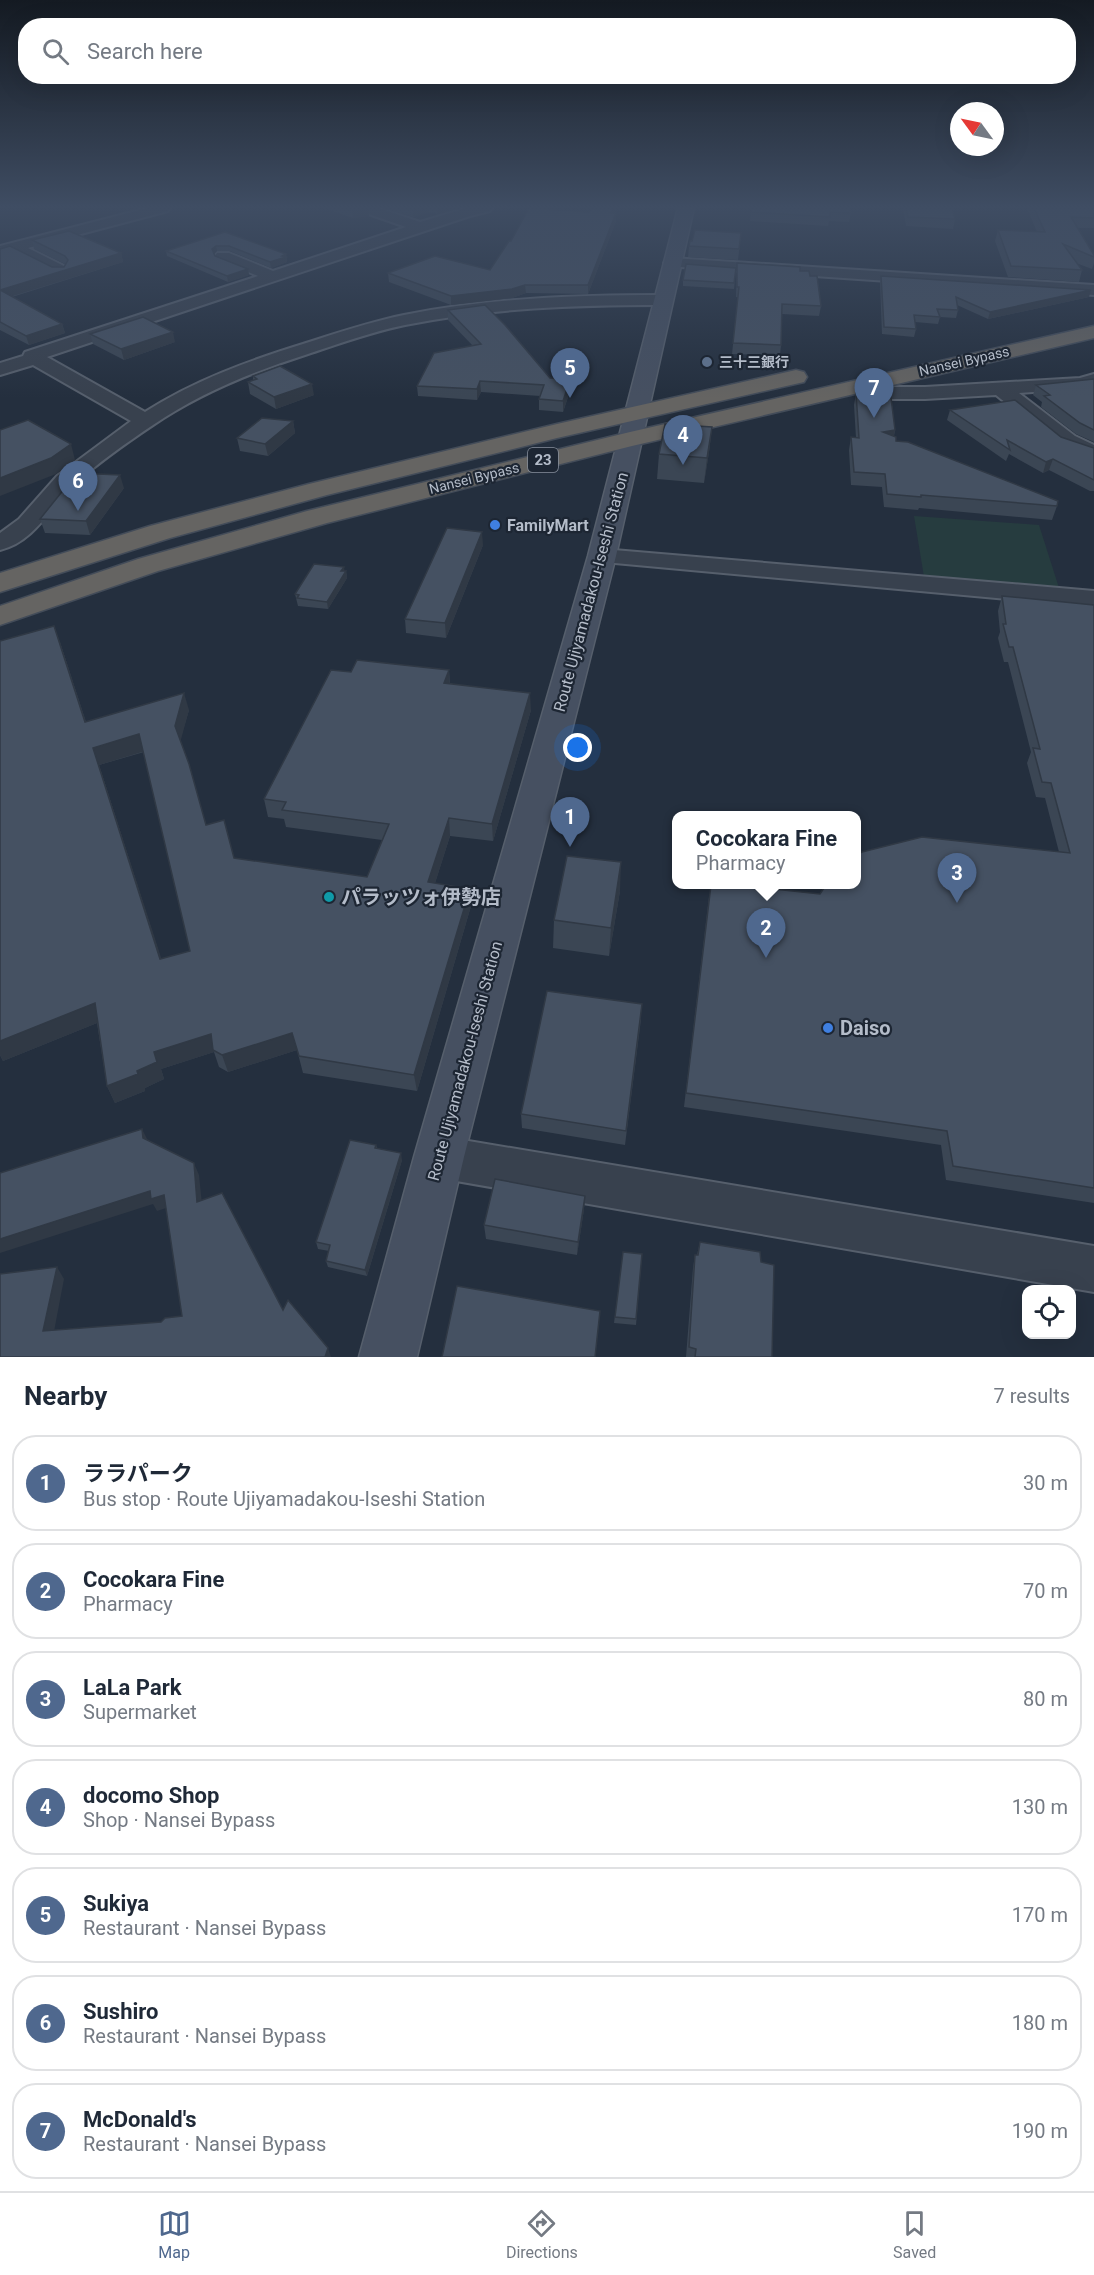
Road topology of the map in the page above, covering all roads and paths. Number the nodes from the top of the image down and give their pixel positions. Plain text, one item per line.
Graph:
1 (261, 271) edge
2 (286, 271) edge
3 (670, 271) edge
4 (802, 271) edge
5 (272, 276) junction
6 (1094, 290) edge
7 (663, 300) junction
8 (1094, 332) edge
9 (35, 358) junction
10 (0, 369) edge
11 (819, 372) dead end
12 (1094, 380) edge
13 (1001, 389) junction
14 (867, 393) edge
15 (145, 421) junction
16 (633, 425) junction
17 (1094, 453) edge
18 (0, 543) edge
19 (602, 556) junction
20 (0, 583) edge
21 (1094, 599) edge
22 (0, 616) edge
23 (439, 1157) junction
24 (1094, 1269) edge
25 (388, 1357) edge

1 - 5 street
2 - 5 street
3 - 7 main road, Route Ujiyamadakou-Iseshi Station
4 - 6 street
5 - 9 street
7 - 15 street
7 - 16 main road, Route Ujiyamadakou-Iseshi Station
8 - 16 highway, Nansei Bypass / 23
9 - 10 street
9 - 15 street
11 - 16 highway, Nansei Bypass / 23
12 - 13 street
13 - 14 street
13 - 17 street
15 - 18 street
16 - 19 main road, Route Ujiyamadakou-Iseshi Station
16 - 20 highway, Nansei Bypass / 23
16 - 22 highway, Nansei Bypass / 23
19 - 21 street
19 - 23 main road, Route Ujiyamadakou-Iseshi Station
23 - 24 street
23 - 25 main road, Route Ujiyamadakou-Iseshi Station

